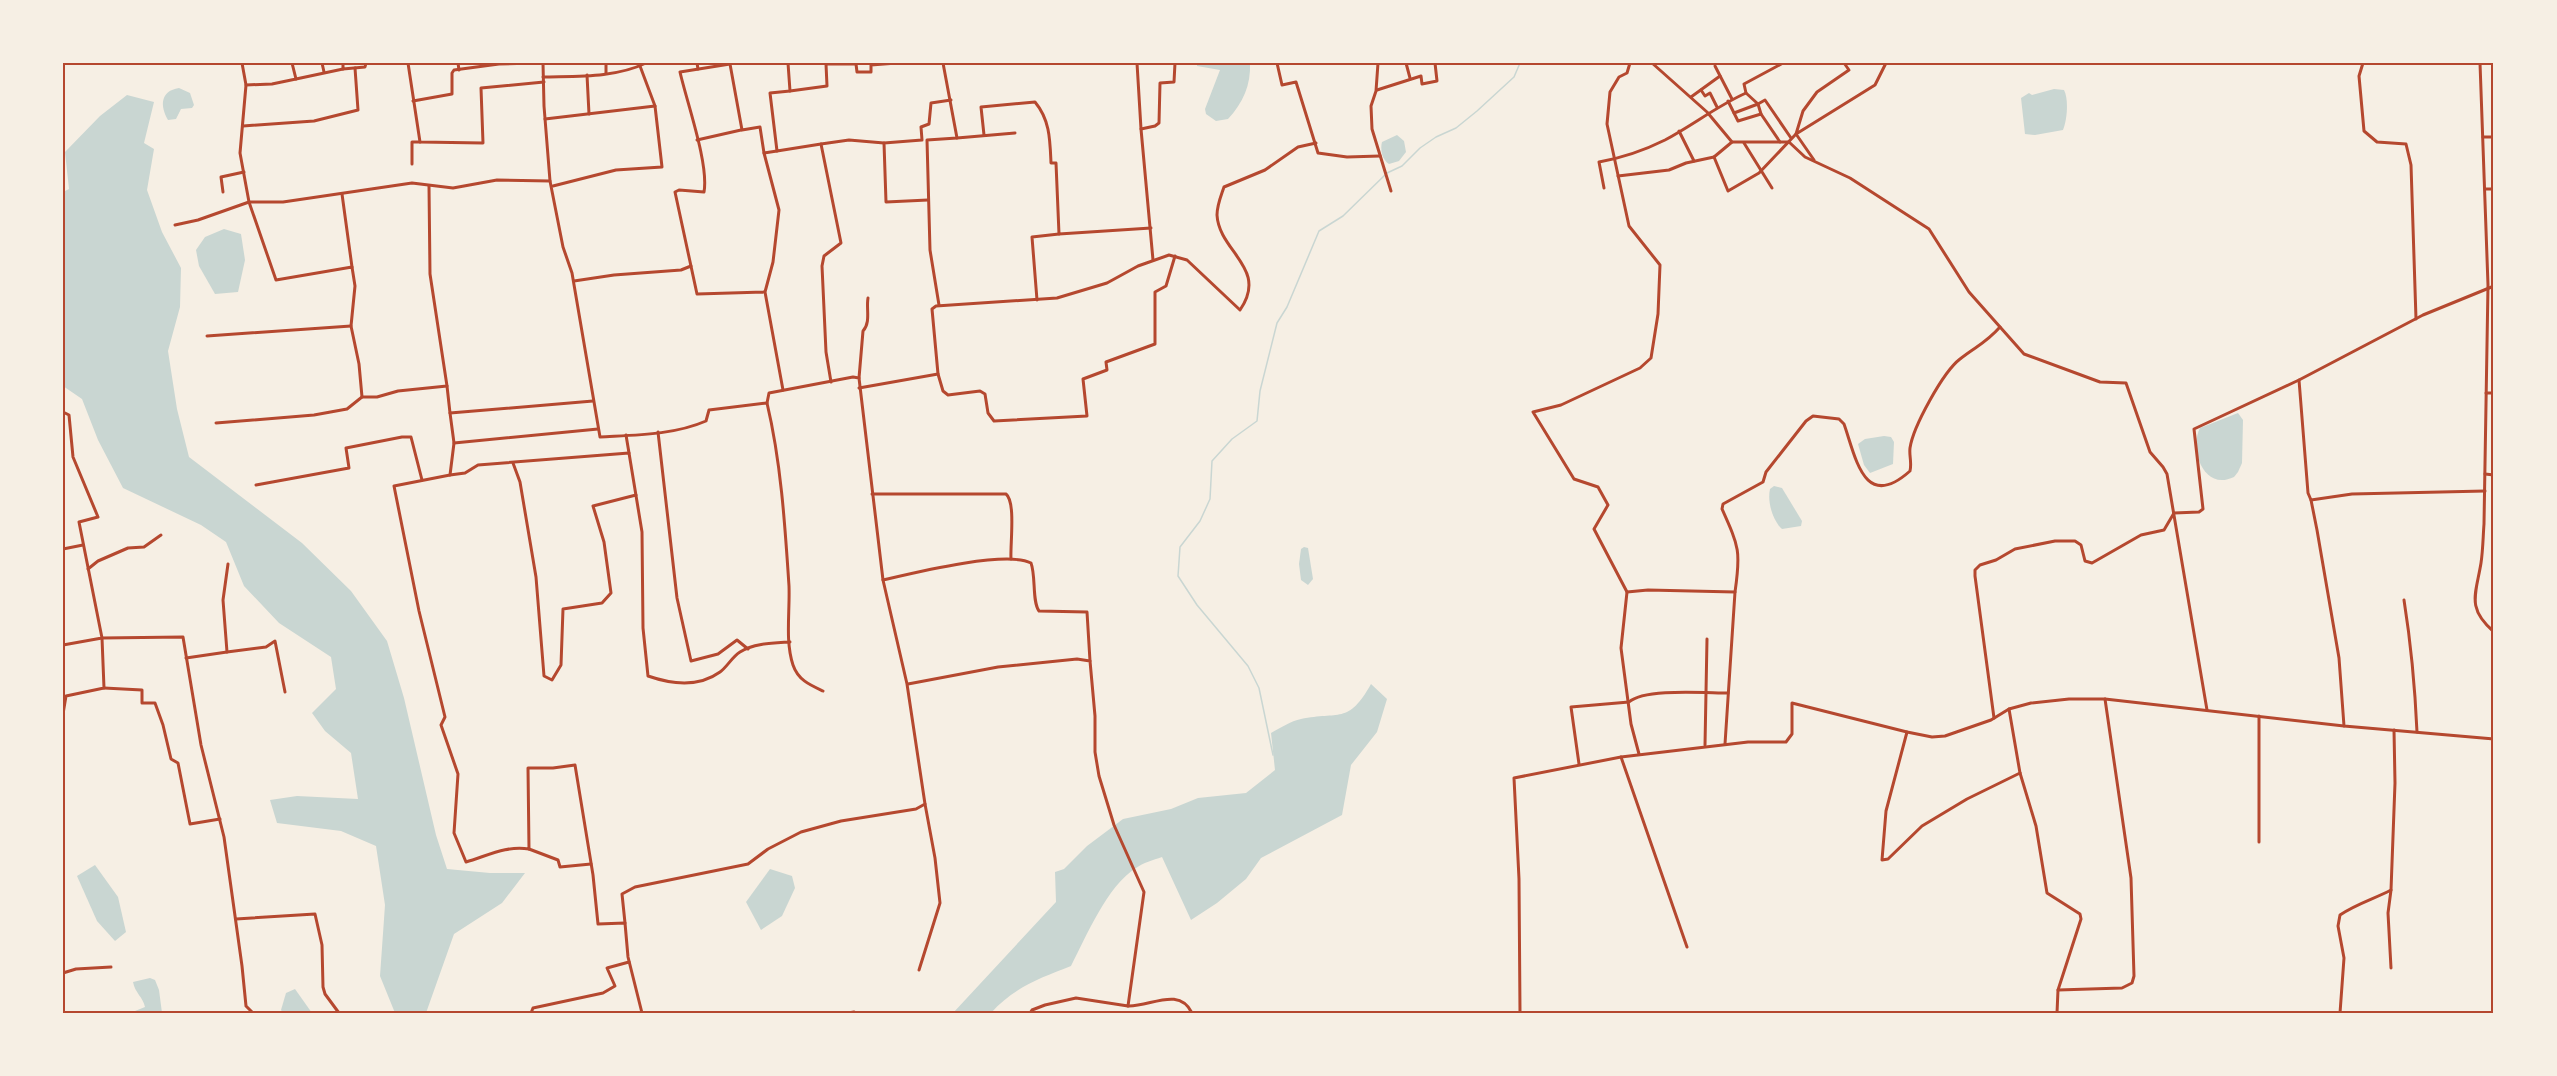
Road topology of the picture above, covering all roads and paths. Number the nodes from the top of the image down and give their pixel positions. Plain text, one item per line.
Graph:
1 (242, 63) edge
2 (292, 63) edge
3 (322, 63) edge
4 (343, 63) edge
5 (366, 63) edge
6 (408, 63) edge
7 (458, 63) edge
8 (535, 63) edge
9 (543, 63) edge
10 (606, 63) edge
11 (626, 63) edge
12 (646, 63) edge
13 (697, 63) edge
14 (730, 63) edge
15 (788, 63) edge
16 (834, 63) edge
17 (856, 63) edge
18 (897, 63) edge
19 (943, 63) edge
20 (1137, 63) edge
21 (1175, 63) edge
22 (1277, 63) edge
23 (1378, 63) edge
24 (1406, 63) edge
25 (1435, 63) edge
26 (1630, 63) edge
27 (1652, 63) edge
28 (1783, 63) edge
29 (1844, 63) edge
30 (1886, 63) edge
31 (2363, 63) edge
32 (2480, 63) edge
33 (640, 66) junction
34 (1715, 66) dead end
35 (355, 68) junction
36 (343, 69) junction
37 (698, 69) junction
38 (459, 70) junction
39 (627, 70) junction
40 (324, 72) junction
41 (606, 73) junction
42 (587, 75) junction
43 (1720, 76) junction
44 (1410, 78) junction
45 (296, 79) junction
46 (544, 80) junction
47 (246, 85) junction
48 (1377, 90) junction
49 (1701, 90) junction
50 (790, 91) junction
51 (1746, 93) junction
52 (1691, 97) junction
53 (951, 100) junction
54 (1730, 100) junction
55 (413, 101) junction
56 (1758, 104) junction
57 (655, 106) junction
58 (1717, 107) junction
59 (1707, 112) junction
60 (1734, 113) junction
61 (590, 114) junction
62 (1761, 114) junction
63 (545, 119) junction
64 (243, 126) junction
65 (1141, 129) junction
66 (742, 130) junction
67 (1679, 131) junction
68 (1015, 133) dead end
69 (1796, 134) junction
70 (984, 135) junction
71 (2483, 137) junction
72 (2494, 137) edge
73 (957, 138) junction
74 (922, 140) junction
75 (927, 140) junction
76 (1790, 140) junction
77 (696, 141) junction
78 (420, 142) junction
79 (1732, 142) junction
80 (1780, 142) junction
81 (884, 143) junction
82 (1316, 143) junction
83 (1744, 143) junction
84 (821, 144) junction
85 (777, 151) junction
86 (764, 153) junction
87 (1380, 156) junction
88 (1714, 157) junction
89 (1614, 160) junction
90 (1694, 162) junction
91 (1815, 162) junction
92 (412, 164) dead end
93 (1761, 170) junction
94 (244, 172) junction
95 (1618, 176) junction
96 (550, 181) junction
97 (429, 186) junction
98 (552, 186) junction
99 (1604, 188) dead end
100 (1772, 188) dead end
101 (2485, 189) junction
102 (2494, 189) edge
103 (1391, 191) dead end
104 (223, 192) dead end
105 (342, 194) junction
106 (928, 200) junction
107 (249, 202) junction
108 (2486, 223) junction
109 (2494, 224) edge
110 (175, 225) dead end
111 (1151, 228) junction
112 (1059, 234) junction
113 (1175, 256) junction
114 (1153, 260) junction
115 (691, 266) junction
116 (352, 267) junction
117 (574, 281) junction
118 (2494, 286) edge
119 (2488, 288) junction
120 (765, 292) junction
121 (868, 298) dead end
122 (1037, 300) junction
123 (939, 305) junction
124 (2416, 319) junction
125 (351, 327) junction
126 (2000, 327) junction
127 (207, 336) dead end
128 (938, 374) junction
129 (859, 378) junction
130 (2299, 380) junction
131 (831, 383) junction
132 (447, 386) junction
133 (860, 388) junction
134 (783, 390) junction
135 (2486, 393) junction
136 (2494, 393) edge
137 (362, 397) junction
138 (593, 401) junction
139 (767, 403) junction
140 (63, 412) edge
141 (450, 413) junction
142 (216, 423) dead end
143 (599, 429) junction
144 (658, 432) junction
145 (626, 435) junction
146 (454, 443) junction
147 (629, 453) junction
148 (513, 463) junction
149 (2485, 474) junction
150 (450, 475) junction
151 (2494, 475) edge
152 (422, 480) junction
153 (256, 485) dead end
154 (2485, 491) junction
155 (873, 494) junction
156 (636, 495) junction
157 (2312, 500) junction
158 (2174, 513) junction
159 (161, 535) dead end
160 (83, 545) junction
161 (63, 549) edge
162 (1011, 559) junction
163 (228, 564) dead end
164 (88, 569) junction
165 (883, 580) junction
166 (1627, 592) junction
167 (1736, 592) junction
168 (2403, 600) dead end
169 (2494, 627) edge
170 (2489, 628) junction
171 (2494, 632) edge
172 (102, 638) junction
173 (1707, 639) dead end
174 (790, 642) junction
175 (63, 645) edge
176 (748, 649) junction
177 (227, 652) junction
178 (186, 658) junction
179 (1090, 661) junction
180 (907, 684) junction
181 (104, 688) junction
182 (823, 691) dead end
183 (285, 692) dead end
184 (1706, 693) junction
185 (1728, 693) junction
186 (2105, 699) junction
187 (1629, 702) junction
188 (2009, 709) junction
189 (2207, 710) junction
190 (63, 714) edge
191 (2259, 716) junction
192 (1994, 718) junction
193 (2344, 726) junction
194 (2394, 730) junction
195 (1907, 732) junction
196 (2417, 732) junction
197 (2494, 740) edge
198 (1725, 744) junction
199 (1705, 746) junction
200 (1639, 754) junction
201 (1621, 756) junction
202 (1579, 764) junction
203 (2020, 772) junction
204 (926, 804) junction
205 (220, 819) junction
206 (2259, 842) dead end
207 (529, 849) junction
208 (591, 864) junction
209 (2391, 890) junction
210 (236, 919) junction
211 (625, 923) junction
212 (1687, 947) dead end
213 (629, 962) junction
214 (111, 967) dead end
215 (2391, 968) dead end
216 (919, 970) dead end
217 (63, 972) edge
218 (2058, 990) junction
219 (1128, 1006) junction
220 (854, 1012) edge
221 (253, 1013) edge
222 (339, 1013) edge
223 (531, 1013) edge
224 (642, 1013) edge
225 (848, 1013) edge
226 (1030, 1013) edge
227 (1192, 1013) edge
228 (1520, 1013) edge
229 (2057, 1013) edge
230 (2340, 1013) edge

1 - 47 street
2 - 45 street
3 - 40 street
4 - 36 street
5 - 35 street
6 - 55 street
7 - 38 street
8 - 38 street
9 - 46 street
10 - 41 street
11 - 39 street
12 - 33 street
13 - 37 street
14 - 37 street
14 - 66 street
15 - 50 street
16 - 17 street
16 - 50 street
17 - 18 street
19 - 53 street
20 - 65 street
21 - 65 street
22 - 82 street
23 - 48 street
24 - 44 street
25 - 44 street
26 - 89 street
27 - 52 street
28 - 51 street
29 - 69 street
30 - 69 street
31 - 124 street
32 - 71 street
33 - 39 street
33 - 57 street
34 - 43 street
35 - 36 street
35 - 64 street
36 - 40 street
37 - 77 street
38 - 55 street
39 - 41 street
40 - 45 street
41 - 42 street
42 - 46 street
42 - 61 street
43 - 49 street
43 - 54 street
44 - 48 street
45 - 47 street
46 - 63 street
46 - 78 street
47 - 64 street
48 - 87 street
49 - 52 street
49 - 58 street
50 - 85 street
51 - 54 street
51 - 56 street
52 - 59 street
53 - 73 street
53 - 74 street
54 - 58 street
54 - 60 street
55 - 78 street
56 - 60 street
56 - 62 street
56 - 76 street
57 - 61 street
57 - 98 street
58 - 59 street
59 - 67 street
59 - 79 street
60 - 62 street
61 - 63 street
62 - 80 street
63 - 96 street
64 - 94 street
65 - 111 street
66 - 77 street
66 - 86 street
67 - 89 street
67 - 90 street
68 - 70 street
69 - 76 street
69 - 91 street
70 - 73 street
70 - 112 street
71 - 72 street
71 - 101 street
73 - 75 street
74 - 75 street
74 - 81 street
75 - 106 street
76 - 80 street
76 - 91 street
76 - 93 street
77 - 115 street
78 - 92 street
79 - 83 street
79 - 88 street
80 - 83 street
81 - 84 street
81 - 106 street
82 - 87 street
82 - 113 street
83 - 93 street
84 - 85 street
84 - 131 street
85 - 86 street
86 - 120 street
87 - 103 street
88 - 90 street
88 - 93 street
89 - 95 street
89 - 99 street
90 - 95 street
91 - 126 street
93 - 100 street
94 - 104 street
94 - 107 street
95 - 166 street
96 - 97 street
96 - 98 street
97 - 105 street
97 - 132 street
98 - 117 street
101 - 102 street
101 - 108 street
105 - 107 street
105 - 116 street
106 - 123 street
107 - 110 street
107 - 116 street
108 - 109 street
108 - 119 street
111 - 112 street
111 - 114 street
112 - 122 street
113 - 114 street
113 - 128 street
114 - 122 street
115 - 117 street
115 - 120 street
116 - 125 street
117 - 138 street
118 - 119 street
119 - 124 street
119 - 135 street
120 - 134 street
121 - 129 street
122 - 123 street
123 - 128 street
124 - 130 street
125 - 127 street
125 - 137 street
126 - 158 street
126 - 167 street
128 - 133 street
129 - 131 street
129 - 133 street
130 - 157 street
130 - 158 street
131 - 134 street
132 - 137 street
132 - 141 street
133 - 155 street
134 - 139 street
135 - 136 street
135 - 149 street
137 - 142 street
138 - 141 street
138 - 143 street
139 - 144 street
139 - 174 street
140 - 160 street
141 - 146 street
143 - 145 street
143 - 146 street
144 - 145 street
144 - 176 street
145 - 147 street
146 - 150 street
147 - 148 street
147 - 156 street
148 - 150 street
148 - 156 street
149 - 151 street
149 - 154 street
150 - 152 street
152 - 153 street
152 - 207 street
154 - 157 street
154 - 170 street
155 - 162 street
155 - 165 street
156 - 176 street
157 - 193 street
158 - 189 street
158 - 192 street
159 - 164 street
160 - 161 street
160 - 164 street
162 - 165 street
162 - 179 street
163 - 177 street
164 - 172 street
165 - 180 street
166 - 167 street
166 - 187 street
167 - 185 street
168 - 196 street
169 - 170 street
170 - 171 street
172 - 175 street
172 - 178 street
172 - 181 street
173 - 184 street
174 - 176 street
174 - 182 street
177 - 178 street
177 - 183 street
178 - 205 street
179 - 180 street
179 - 219 street
180 - 204 street
181 - 190 street
181 - 205 street
184 - 185 street
184 - 187 street
184 - 199 street
185 - 198 street
186 - 188 street
186 - 189 street
186 - 218 street
187 - 200 street
187 - 202 street
188 - 192 street
188 - 203 street
189 - 191 street
191 - 193 street
191 - 206 street
192 - 195 street
193 - 194 street
194 - 196 street
194 - 209 street
195 - 198 street
195 - 203 street
196 - 197 street
198 - 199 street
199 - 200 street
200 - 201 street
201 - 202 street
201 - 212 street
202 - 228 street
203 - 218 street
204 - 211 street
204 - 216 street
205 - 210 street
207 - 208 street
207 - 208 street
208 - 211 street
209 - 215 street
209 - 230 street
210 - 221 street
210 - 222 street
211 - 213 street
213 - 223 street
213 - 224 street
214 - 217 street
218 - 229 street
219 - 226 street
219 - 227 street
220 - 225 street

